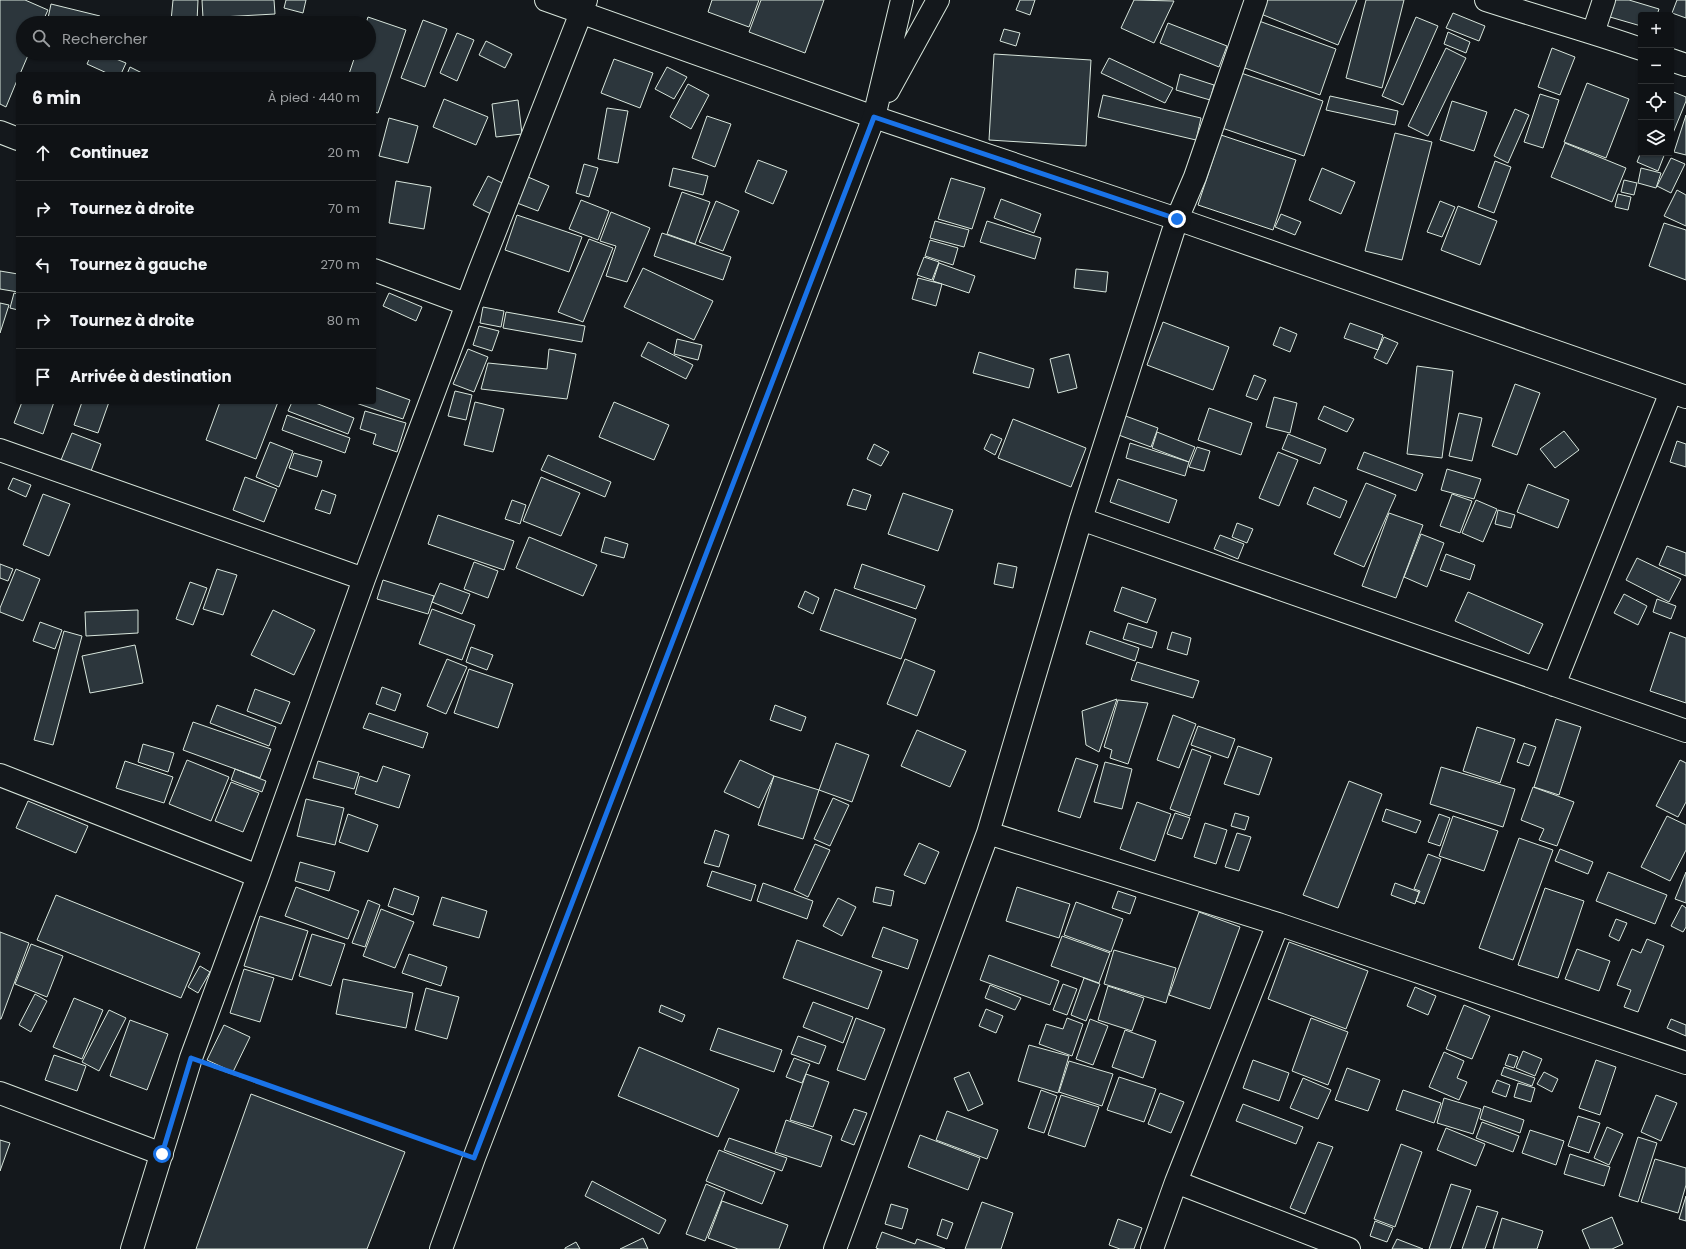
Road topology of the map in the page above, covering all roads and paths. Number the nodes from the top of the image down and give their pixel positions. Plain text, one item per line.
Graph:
1 (546, 0) edge
2 (902, 0) edge
3 (938, 0) edge
4 (1256, 0) edge
5 (1486, 0) edge
6 (1604, 0) edge
7 (584, 6) edge
8 (1593, 33) junction
9 (1638, 48) edge
10 (1674, 61) edge
11 (1686, 65) edge
12 (874, 117) junction
13 (0, 132) edge
14 (16, 138) edge
15 (1177, 219) junction
16 (376, 271) edge
17 (466, 304) junction
18 (1679, 394) edge
19 (0, 450) edge
20 (1081, 519) junction
21 (364, 579) junction
22 (1554, 685) junction
23 (1686, 731) edge
24 (0, 775) edge
25 (988, 833) junction
26 (258, 876) junction
27 (1278, 924) junction
28 (191, 1058) junction
29 (1686, 1063) edge
30 (0, 1093) edge
31 (162, 1154) junction
32 (474, 1158) junction
33 (1176, 1182) junction
34 (132, 1249) edge
35 (441, 1249) edge
36 (835, 1249) edge
37 (1152, 1249) edge
38 (1349, 1249) edge

1 - 7 street
2 - 12 street
3 - 12 street
4 - 15 street
5 - 8 street
6 - 8 street
7 - 12 street
7 - 17 street
8 - 9 street
10 - 11 street
12 - 15 street
12 - 32 street
13 - 14 street
15 - 18 street
15 - 20 street
16 - 17 street
17 - 21 street
18 - 22 street
19 - 21 street
20 - 22 street
20 - 25 street
21 - 26 street
22 - 23 street
24 - 26 street
25 - 27 street
25 - 36 street
26 - 28 street
27 - 29 street
27 - 33 street
28 - 31 street
28 - 32 path
30 - 31 street
31 - 34 street
32 - 35 street
33 - 37 street
33 - 38 street

